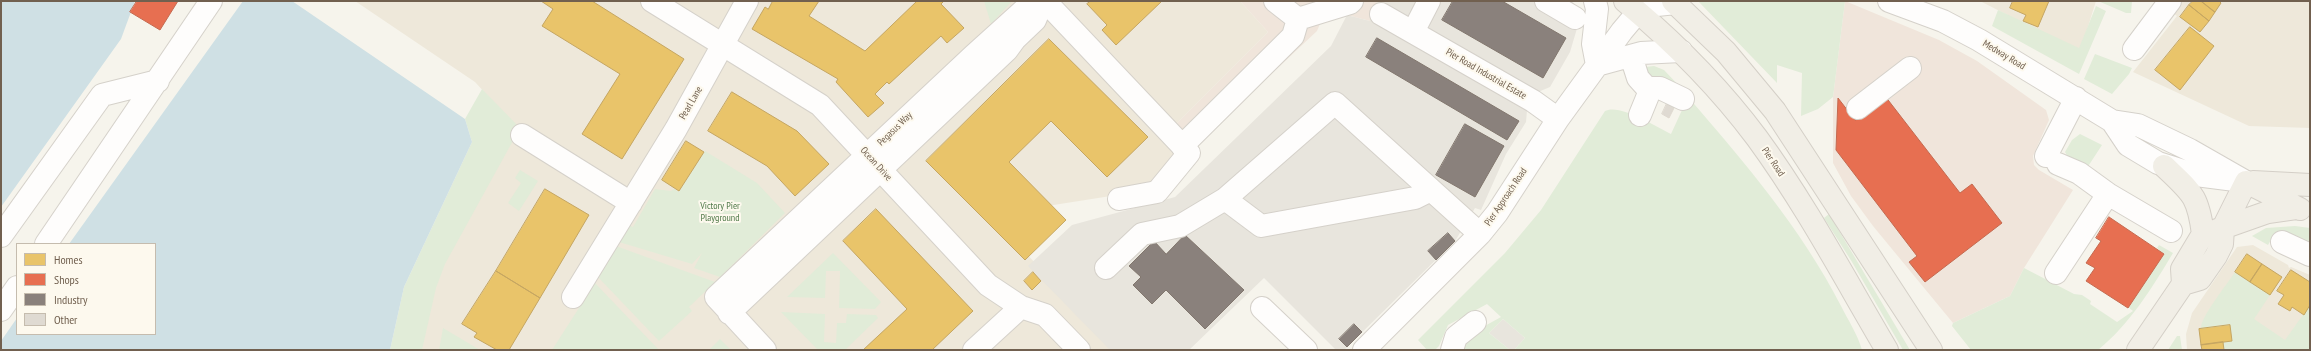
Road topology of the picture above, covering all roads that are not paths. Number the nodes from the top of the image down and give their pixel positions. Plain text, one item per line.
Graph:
1 (211, 1) edge
2 (652, 1) edge
3 (747, 1) edge
4 (1043, 1) edge
5 (1275, 1) edge
6 (1352, 1) edge
7 (1429, 1) edge
8 (1546, 1) edge
9 (1595, 1) edge
10 (2170, 1) edge
11 (1674, 2) edge
12 (1902, 3) edge
13 (1631, 6) edge
14 (1381, 14) dead end
15 (1575, 18) dead end
16 (1298, 19) junction
17 (1413, 32) junction
18 (725, 45) junction
19 (2134, 49) dead end
20 (1682, 51) junction
21 (1630, 56) junction
22 (1597, 65) junction
23 (1910, 68) dead end
24 (158, 81) junction
25 (1647, 88) junction
26 (2076, 98) junction
27 (1683, 99) dead end
28 (1858, 108) dead end
29 (1640, 115) dead end
30 (1558, 119) junction
31 (2112, 121) junction
32 (522, 135) dead end
33 (1182, 146) junction
34 (874, 163) junction
35 (2164, 166) junction
36 (2246, 182) junction
37 (2310, 185) edge
38 (1431, 190) junction
39 (2108, 194) junction
40 (1119, 199) dead end
41 (1225, 200) junction
42 (631, 203) junction
43 (2303, 209) edge
44 (2171, 231) dead end
45 (2213, 231) junction
46 (1480, 234) junction
47 (1, 236) edge
48 (2282, 242) dead end
49 (47, 243) edge
50 (2310, 254) edge
51 (1106, 268) dead end
52 (2056, 273) dead end
53 (16, 288) edge
54 (573, 297) dead end
55 (1022, 307) junction
56 (1262, 308) dead end
57 (1, 310) edge
58 (1476, 322) dead end
59 (1931, 348) edge
60 (765, 350) edge
61 (974, 350) edge
62 (1079, 350) edge
63 (1306, 350) edge
64 (1364, 350) edge
65 (1452, 350) edge
66 (1887, 350) edge
67 (2138, 350) edge

1 - 24 street
2 - 18 street, Ocean Drive
3 - 18 street, Pearl Lane
4 - 33 street, Pegasus Way
4 - 34 street, Pegasus Way
5 - 16 street
6 - 16 street
7 - 17 street
8 - 15 street
9 - 22 street
10 - 19 street
11 - 13 street
11 - 59 main road
12 - 26 street, Medway Road
13 - 20 main road, Pier Road
13 - 22 street, Pier Approach Road
14 - 17 street, Pier Road Industrial Estate
16 - 33 street
17 - 30 street, Pier Road Industrial Estate
18 - 34 street, Ocean Drive
18 - 42 street, Pearl Lane
20 - 21 street
20 - 66 main road, Pier Road
21 - 22 street
21 - 25 street
22 - 30 street, Pier Approach Road
23 - 28 street
24 - 47 street
24 - 49 street
25 - 27 street
25 - 29 street
26 - 31 street, Medway Road
26 - 39 street
30 - 46 street, Pier Approach Road
31 - 35 street, Medway Road
31 - 36 street, Medway Road
32 - 42 street
33 - 40 street
34 - 55 street, Ocean Drive
34 - 60 street, Pegasus Way
35 - 36 street, Medway Road
35 - 45 main road
36 - 37 main road, Medway Road
36 - 43 main road, Medway Road
36 - 45 main road
38 - 41 street
38 - 41 street
38 - 46 street
39 - 44 street
39 - 52 street
41 - 51 street
42 - 54 street, Pearl Lane
43 - 45 main road
45 - 67 main road
46 - 64 street, Pier Approach Road
48 - 50 street
53 - 57 street
55 - 61 street
55 - 62 street, Ocean Drive
56 - 63 street
58 - 65 street

